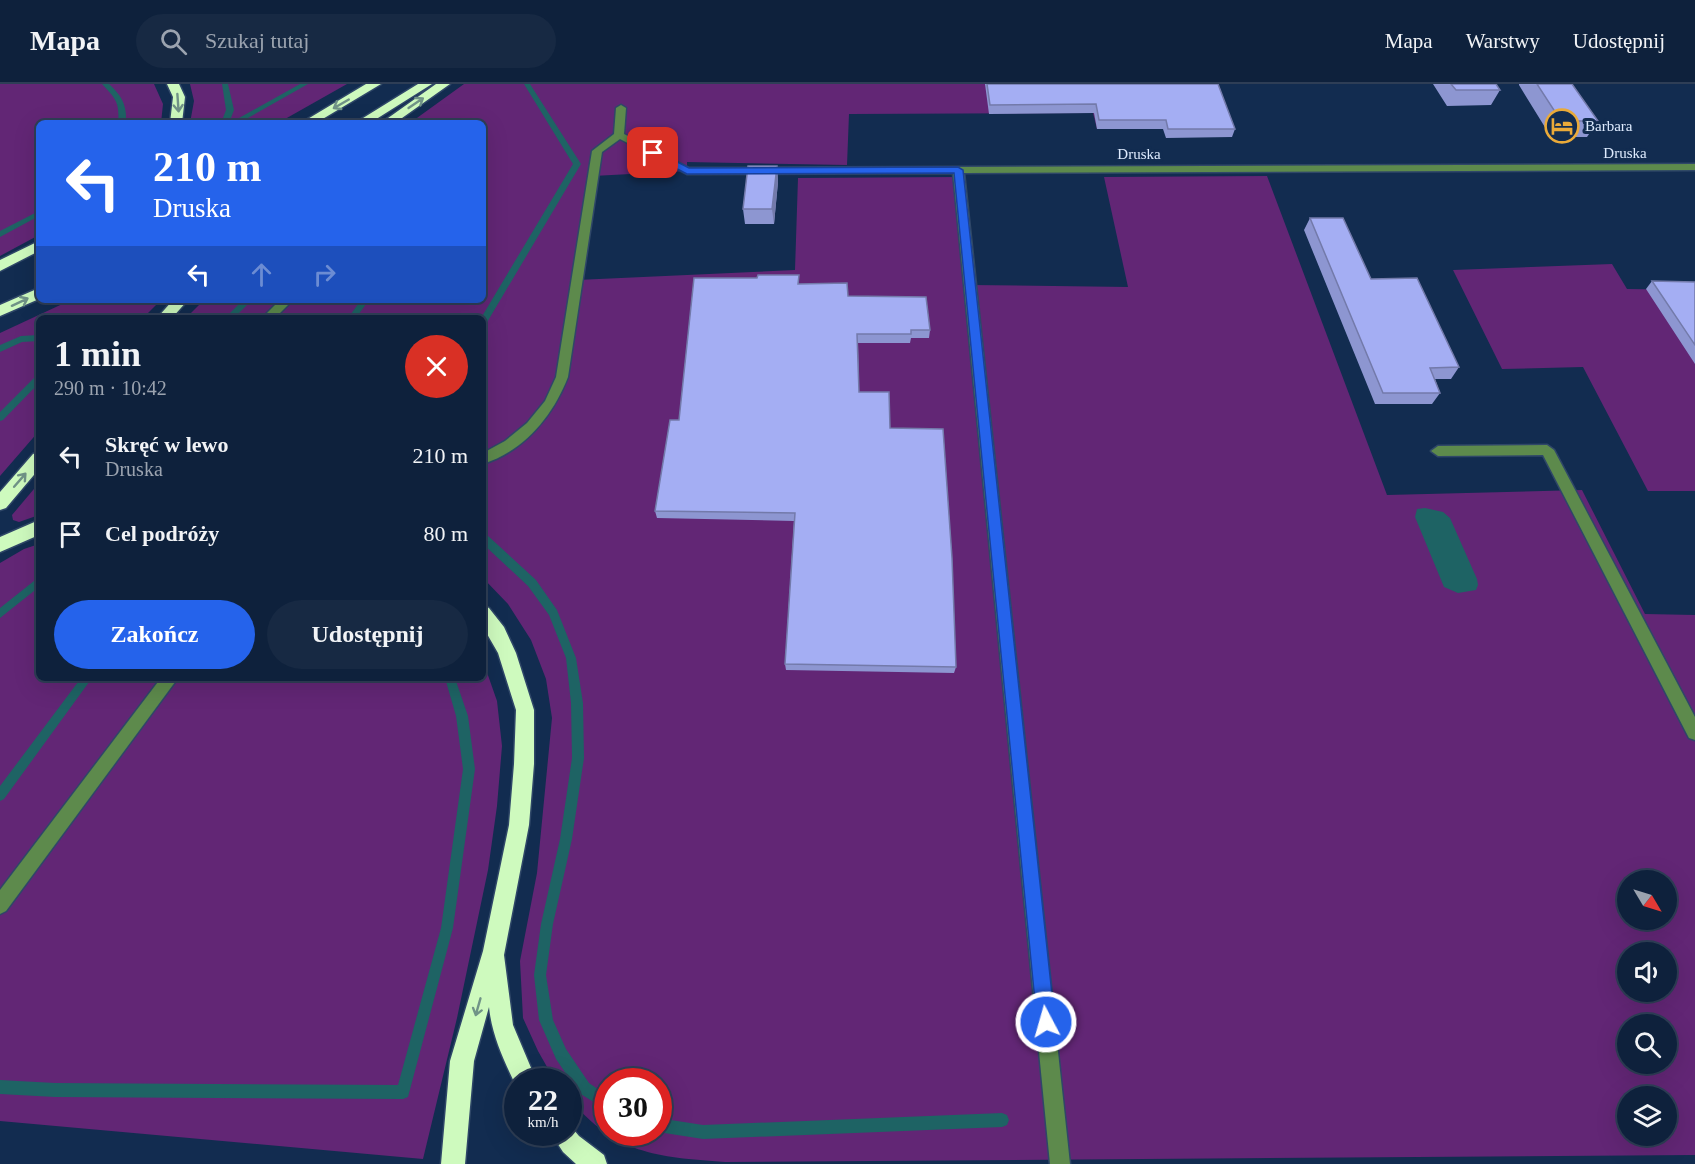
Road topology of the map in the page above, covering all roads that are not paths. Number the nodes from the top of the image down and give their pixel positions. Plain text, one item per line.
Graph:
1 (173, 84) edge
2 (375, 84) edge
3 (426, 84) edge
4 (444, 84) edge
5 (621, 108) dead end
6 (176, 120) edge
7 (313, 120) edge
8 (366, 120) edge
9 (391, 120) edge
10 (619, 135) junction
11 (1695, 167) edge
12 (958, 170) junction
13 (36, 247) edge
14 (36, 261) edge
15 (0, 266) edge
16 (0, 277) edge
17 (36, 293) edge
18 (178, 303) edge
19 (284, 303) edge
20 (0, 311) edge
21 (167, 315) edge
22 (271, 315) edge
23 (1438, 451) dead end
24 (486, 457) edge
25 (36, 461) edge
26 (0, 503) edge
27 (36, 528) edge
28 (0, 545) edge
29 (486, 618) edge
30 (168, 681) edge
31 (1695, 732) edge
32 (0, 904) edge
33 (494, 951) junction
34 (520, 1068) edge
35 (576, 1146) edge
36 (453, 1164) edge
37 (595, 1164) edge
38 (1060, 1164) edge

1 -> 6 highway
2 -> 7 highway
3 - 8 highway
9 -> 4 highway
5 - 10 street
10 - 12 street, Druska
10 - 24 street
11 - 12 street, Druska
12 - 38 street
13 - 15 highway
14 - 16 highway
20 -> 17 highway
18 - 21 highway
19 - 22 street
23 - 31 street
26 -> 25 highway
27 - 28 highway
29 - 33 highway
30 - 32 street
33 - 34 highway
33 -> 36 highway
35 - 37 highway

